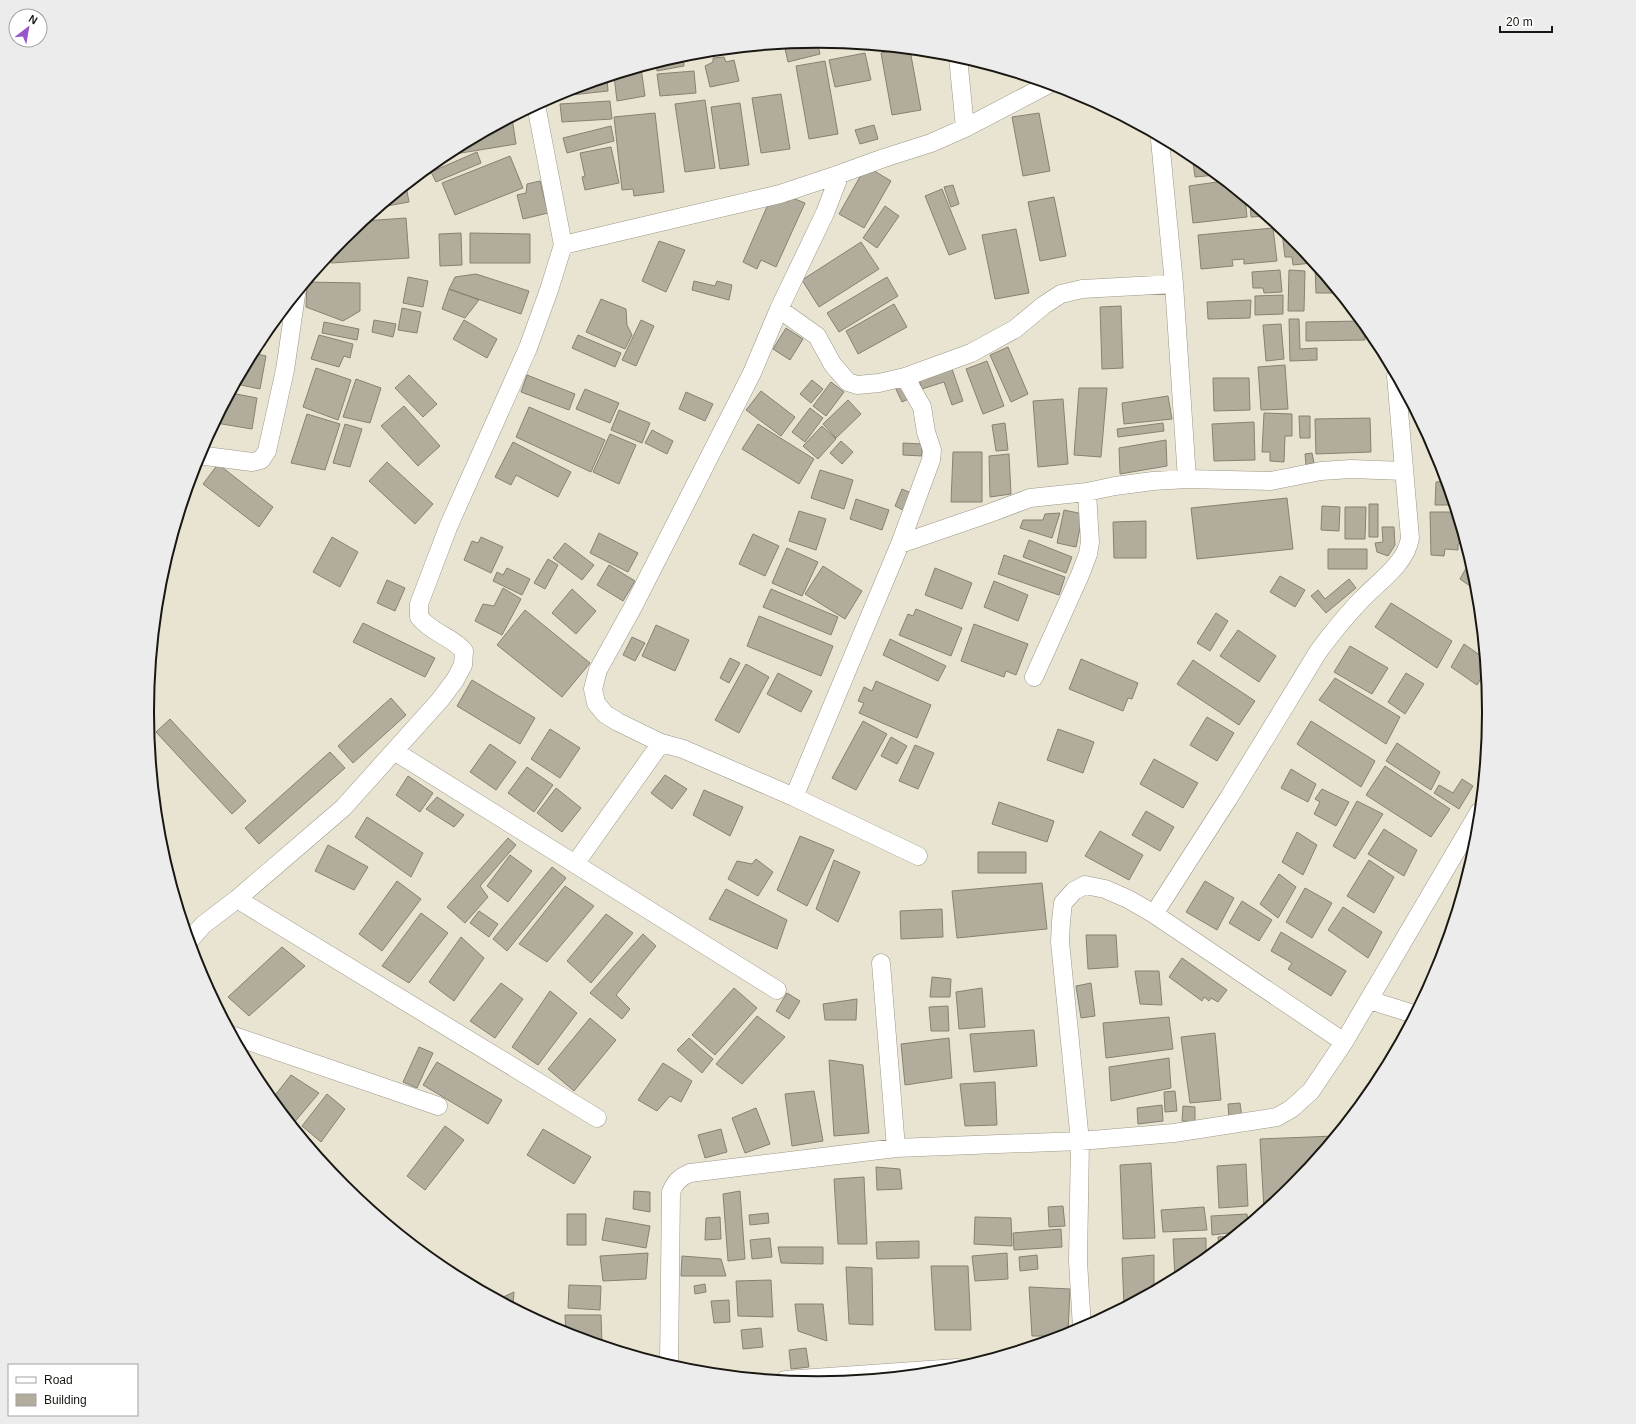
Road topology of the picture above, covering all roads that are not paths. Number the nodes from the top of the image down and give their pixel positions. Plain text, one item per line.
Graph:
1 (959, 64) edge
2 (1042, 87) edge
3 (537, 110) edge
4 (965, 128) junction
5 (1160, 143) edge
6 (840, 174) junction
7 (563, 245) junction
8 (1174, 284) junction
9 (295, 303) edge
10 (779, 309) junction
11 (905, 377) junction
12 (1397, 387) edge
13 (206, 456) edge
14 (1404, 471) junction
15 (1187, 479) junction
16 (1087, 492) junction
17 (900, 544) junction
18 (1034, 677) dead end
19 (661, 743) junction
20 (394, 751) junction
21 (794, 797) junction
22 (1472, 825) edge
23 (918, 856) dead end
24 (575, 864) junction
25 (237, 899) junction
26 (1154, 914) junction
27 (193, 936) edge
28 (881, 963) dead end
29 (776, 990) dead end
30 (1368, 1000) junction
31 (1410, 1013) edge
32 (240, 1038) edge
33 (1344, 1042) junction
34 (438, 1106) dead end
35 (597, 1118) dead end
36 (1080, 1140) junction
37 (896, 1148) junction
38 (1082, 1321) edge
39 (669, 1358) edge
40 (868, 1374) edge
41 (854, 1375) edge

1 - 4 street
2 - 4 street
3 - 7 street
4 - 6 street
5 - 8 street
6 - 7 street
6 - 10 street
7 - 20 street
8 - 11 street
8 - 15 street
9 - 13 street
10 - 11 street
10 - 19 street
11 - 17 street
12 - 14 street
14 - 15 street
14 - 26 street
15 - 16 street
16 - 17 street
16 - 18 street
17 - 21 street
19 - 21 street
19 - 24 street
20 - 24 street
20 - 25 street
21 - 23 street
22 - 30 street
24 - 29 street
25 - 27 street
25 - 35 street
26 - 33 street
26 - 36 street
28 - 37 street
30 - 31 street
30 - 33 street
32 - 34 street
33 - 36 street
36 - 37 street
36 - 38 street
37 - 39 street
40 - 41 street

